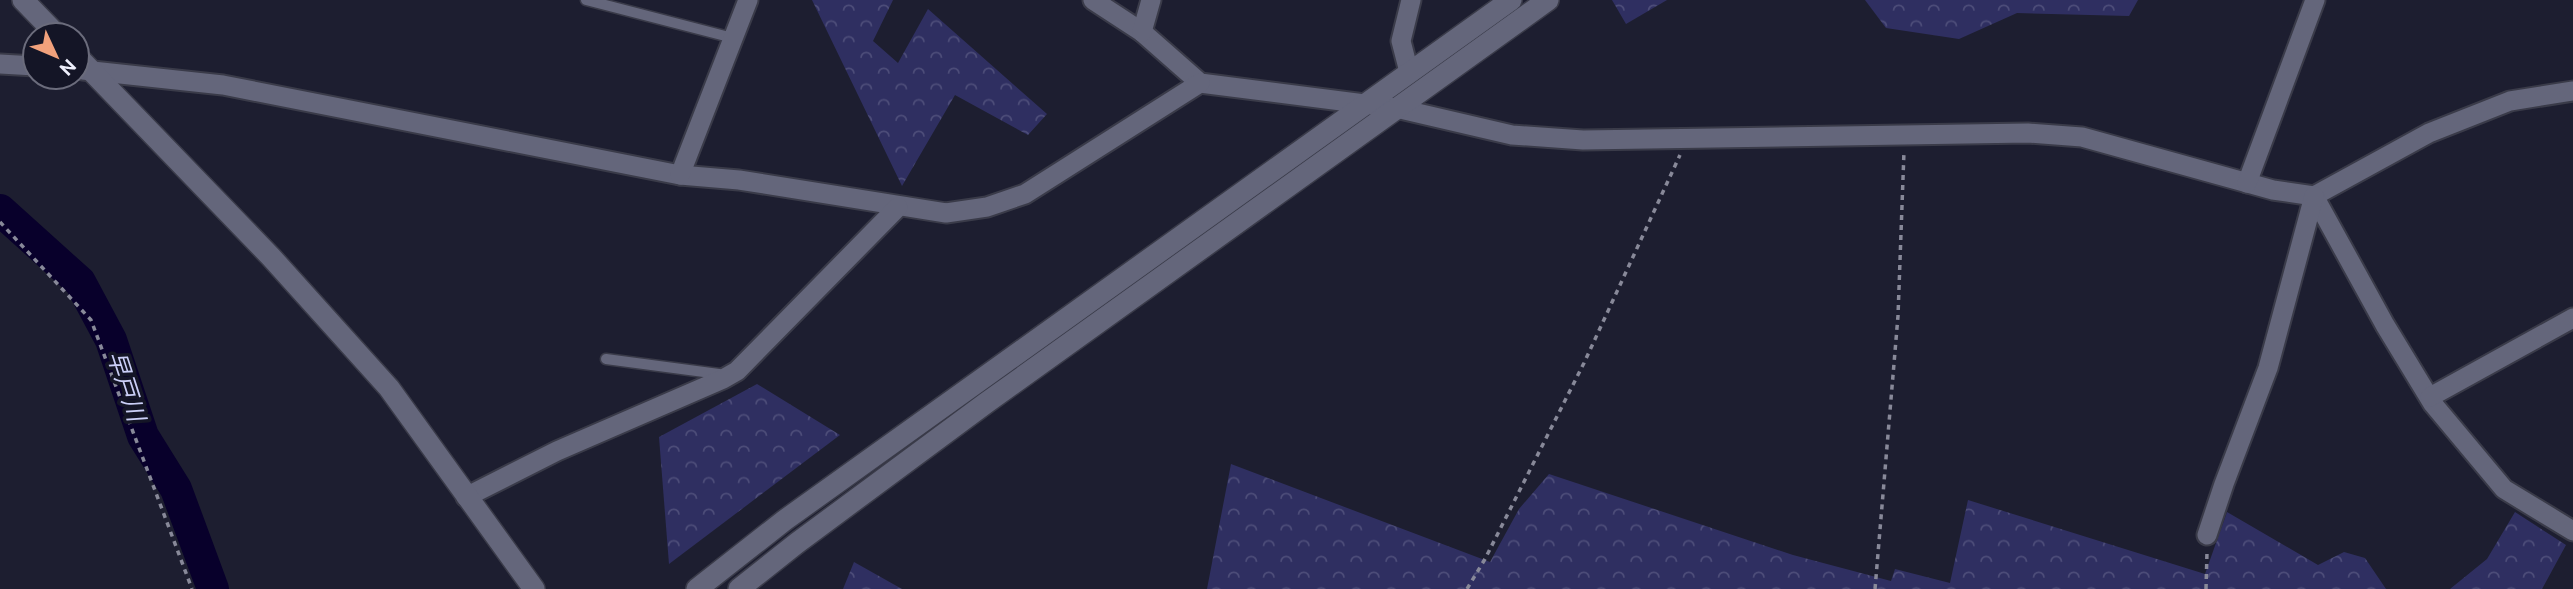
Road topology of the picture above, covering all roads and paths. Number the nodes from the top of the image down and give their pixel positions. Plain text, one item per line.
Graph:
1 (23, 0) edge
2 (586, 0) edge
3 (748, 0) edge
4 (1093, 0) edge
5 (1151, 0) edge
6 (1411, 0) edge
7 (1511, 0) edge
8 (1548, 0) edge
9 (2315, 0) edge
10 (43, 21) edge
11 (1142, 32) junction
12 (733, 38) junction
13 (0, 64) edge
14 (21, 65) edge
15 (91, 66) edge
16 (1409, 72) junction
17 (91, 75) edge
18 (1200, 83) junction
19 (2573, 91) edge
20 (1363, 104) junction
21 (1396, 108) junction
22 (1904, 135) junction
23 (1688, 137) junction
24 (680, 175) junction
25 (2246, 183) junction
26 (2314, 196) junction
27 (898, 207) junction
28 (0, 222) edge
29 (2573, 318) edge
30 (606, 359) dead end
31 (723, 379) junction
32 (2430, 397) junction
33 (466, 496) junction
34 (2573, 531) edge
35 (2207, 536) joint
36 (192, 589) edge
37 (534, 589) edge
38 (697, 589) edge
39 (739, 589) edge
40 (1467, 589) edge
41 (1875, 589) edge
42 (2206, 589) edge

1 - 10 street
2 - 12 lane
3 - 12 street
4 - 11 street
5 - 11 street
6 - 16 street
7 - 16 street
8 - 21 street
9 - 25 street
11 - 18 street
12 - 24 street
13 - 14 street
15 - 24 street
16 - 20 street
17 - 33 street
18 - 20 street
18 - 27 street
19 - 26 street
20 - 21 street
20 - 38 street
21 - 23 street
21 - 39 street
22 - 23 street
22 - 25 street
22 - 41 path
23 - 40 path
24 - 27 street
25 - 26 street
26 - 32 street
26 - 35 street
27 - 31 street
28 - 36 path
29 - 32 street
30 - 31 lane
31 - 33 street
32 - 34 street
33 - 37 street
35 - 42 path

